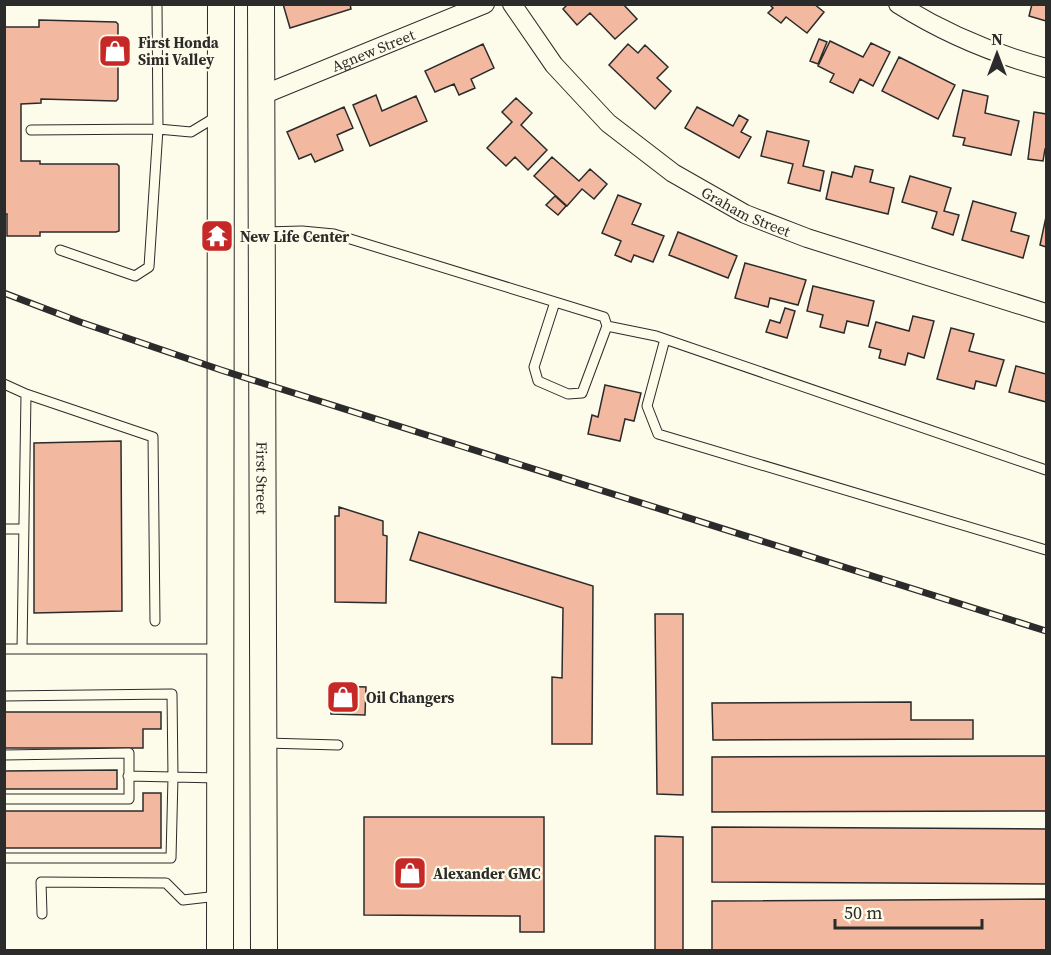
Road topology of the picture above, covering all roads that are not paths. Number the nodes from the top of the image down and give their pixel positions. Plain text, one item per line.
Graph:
1 (157, 4) edge
2 (221, 4) edge
3 (261, 4) edge
4 (485, 4) edge
5 (512, 4) edge
6 (898, 4) edge
7 (1047, 68) edge
8 (260, 96) junction
9 (221, 114) junction
10 (158, 129) junction
11 (31, 130) dead end
12 (261, 232) junction
13 (60, 250) dead end
14 (555, 302) junction
15 (1047, 313) edge
16 (607, 326) junction
17 (665, 339) junction
18 (4, 384) edge
19 (26, 394) junction
20 (1047, 470) edge
21 (4, 529) edge
22 (23, 529) junction
23 (1047, 550) edge
24 (154, 621) dead end
25 (4, 649) edge
26 (22, 649) junction
27 (220, 649) junction
28 (4, 696) edge
29 (264, 743) junction
30 (338, 745) dead end
31 (4, 755) edge
32 (128, 776) junction
33 (173, 777) junction
34 (220, 778) junction
35 (4, 799) edge
36 (4, 858) edge
37 (219, 896) junction
38 (42, 914) dead end
39 (220, 951) edge
40 (264, 951) edge

1 - 10 lane
2 - 9 main road
3 - 8 main road, First Street
4 - 8 street, Agnew Street
5 - 15 street, Graham Street
6 - 7 street
8 - 9 main road
8 - 12 main road, First Street
9 - 10 lane
9 - 27 main road
10 - 11 lane
10 - 13 lane
12 - 14 lane
12 - 29 main road, First Street
14 - 16 lane
14 - 16 lane
16 - 17 lane
17 - 20 lane
17 - 23 lane
18 - 19 lane
19 - 22 lane
19 - 24 lane
21 - 22 lane
22 - 26 lane
25 - 26 lane
26 - 27 lane
27 - 34 main road
28 - 33 lane
29 - 30 lane
29 - 40 main road, First Street
31 - 32 lane
32 - 33 lane
32 - 35 lane
33 - 34 lane
33 - 36 lane
34 - 37 main road
37 - 38 lane
37 - 39 main road

